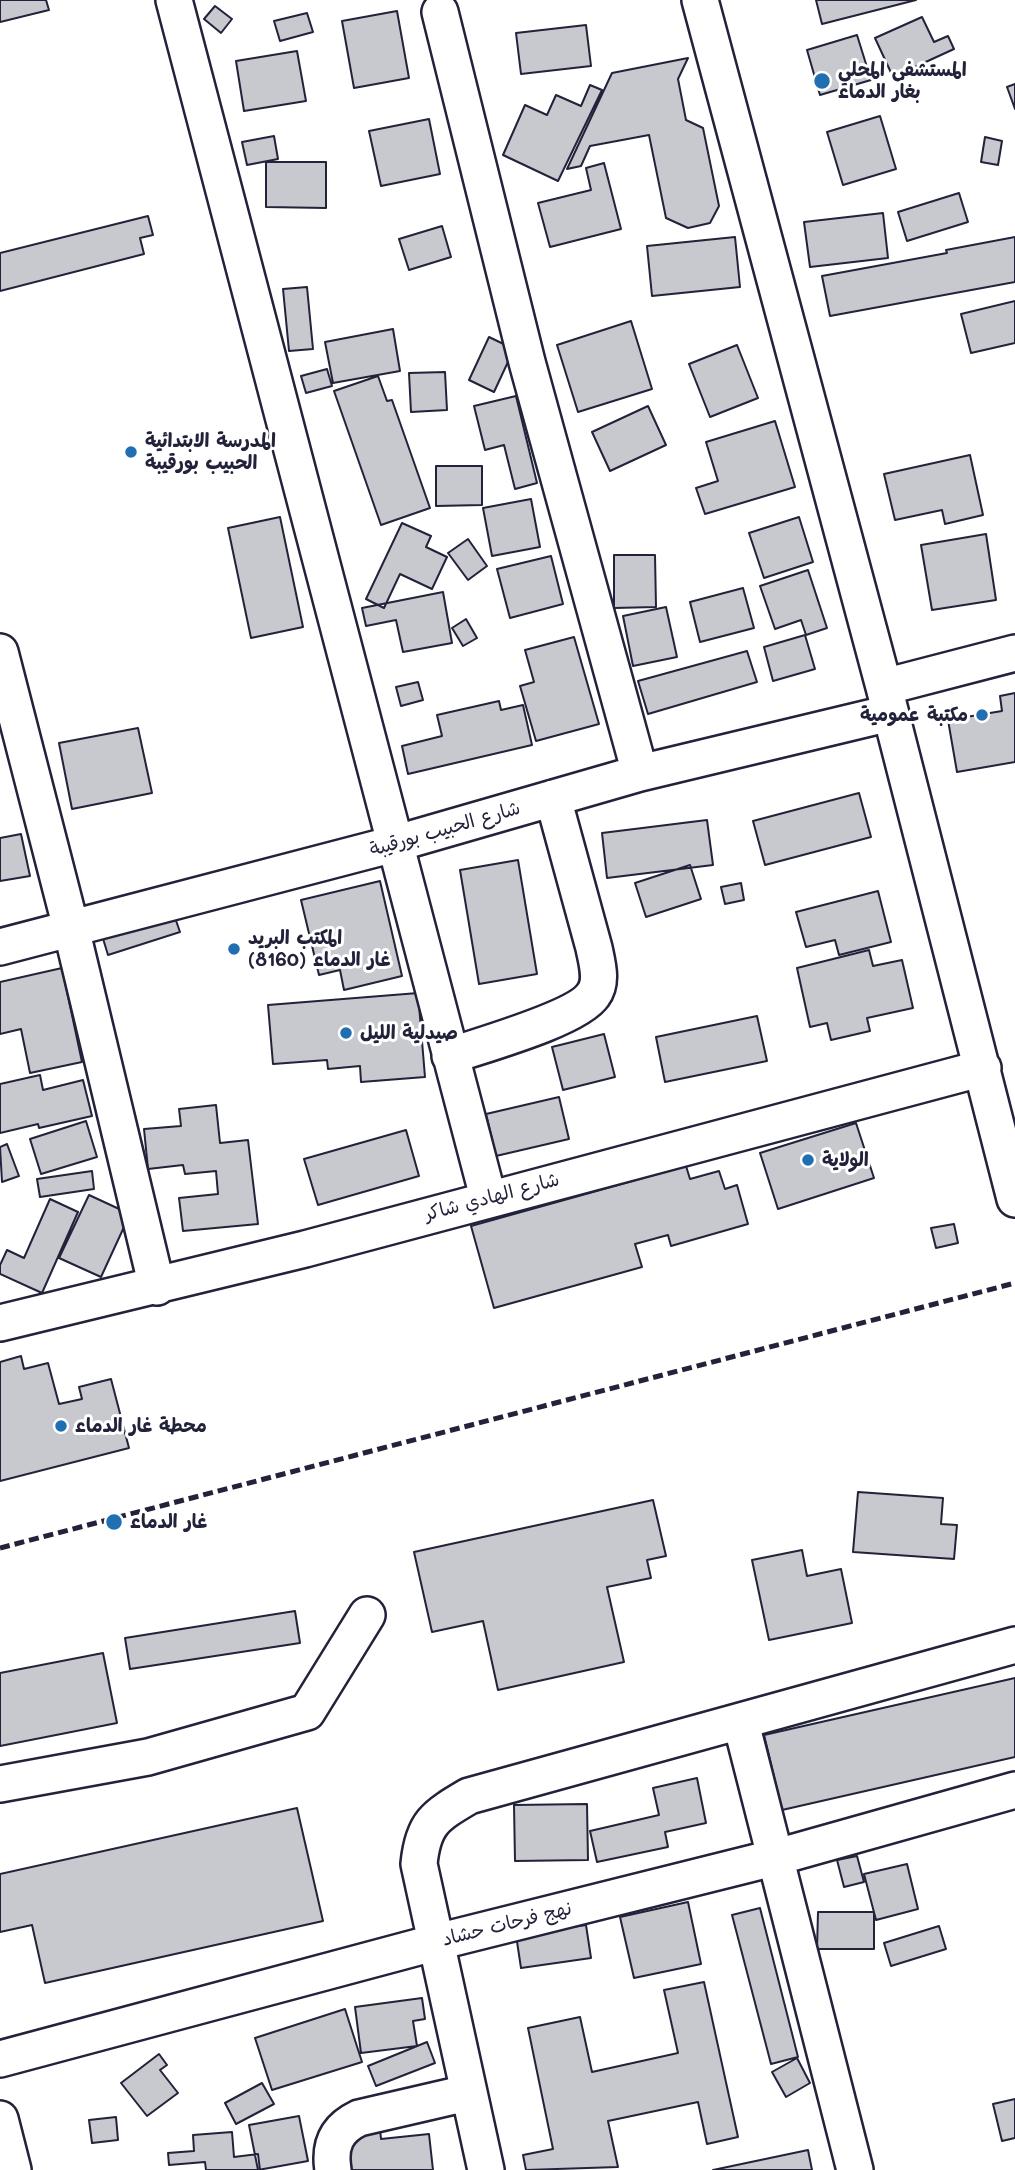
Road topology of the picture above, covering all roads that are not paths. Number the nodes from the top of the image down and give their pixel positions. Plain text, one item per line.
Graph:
1 (174, 0) edge
2 (700, 0) edge
3 (440, 12) dead end
4 (0, 652) edge
5 (1015, 653) edge
6 (887, 700) junction
7 (640, 773) junction
8 (553, 798) junction
9 (394, 844) junction
10 (71, 928) junction
11 (0, 947) edge
12 (450, 1056) junction
13 (983, 1068) junction
14 (488, 1197) junction
15 (1015, 1199) edge
16 (157, 1287) junction
17 (0, 1324) edge
18 (367, 1615) dead end
19 (1015, 1645) edge
20 (741, 1723) junction
21 (0, 1784) edge
22 (1015, 1790) edge
23 (777, 1857) junction
24 (437, 1942) junction
25 (0, 2059) edge
26 (467, 2092) junction
27 (0, 2119) edge
28 (13, 2170) edge
29 (333, 2170) edge
30 (486, 2170) edge
31 (855, 2170) edge

1 - 9 street
2 - 6 street
3 - 7 street
4 - 10 street
5 - 6 street, شارع الحبيب بورقيبة
6 - 7 street, شارع الحبيب بورقيبة
6 - 13 street
7 - 8 street, شارع الحبيب بورقيبة
8 - 9 street, شارع الحبيب بورقيبة
8 - 12 street
9 - 10 street, شارع الحبيب بورقيبة
9 - 12 street
10 - 11 street, شارع الحبيب بورقيبة
10 - 16 street
12 - 14 street
13 - 14 street, شارع الهادي شاكر
13 - 15 street
14 - 16 street, شارع الهادي شاكر
16 - 17 street, شارع الهادي شاكر
18 - 21 street
19 - 20 street
20 - 23 street
20 - 24 street
22 - 23 street, نهج فرحات حشاد
23 - 24 street, نهج فرحات حشاد
23 - 31 street
24 - 25 street, نهج فرحات حشاد
24 - 26 street
26 - 29 street
26 - 30 street
27 - 28 street

